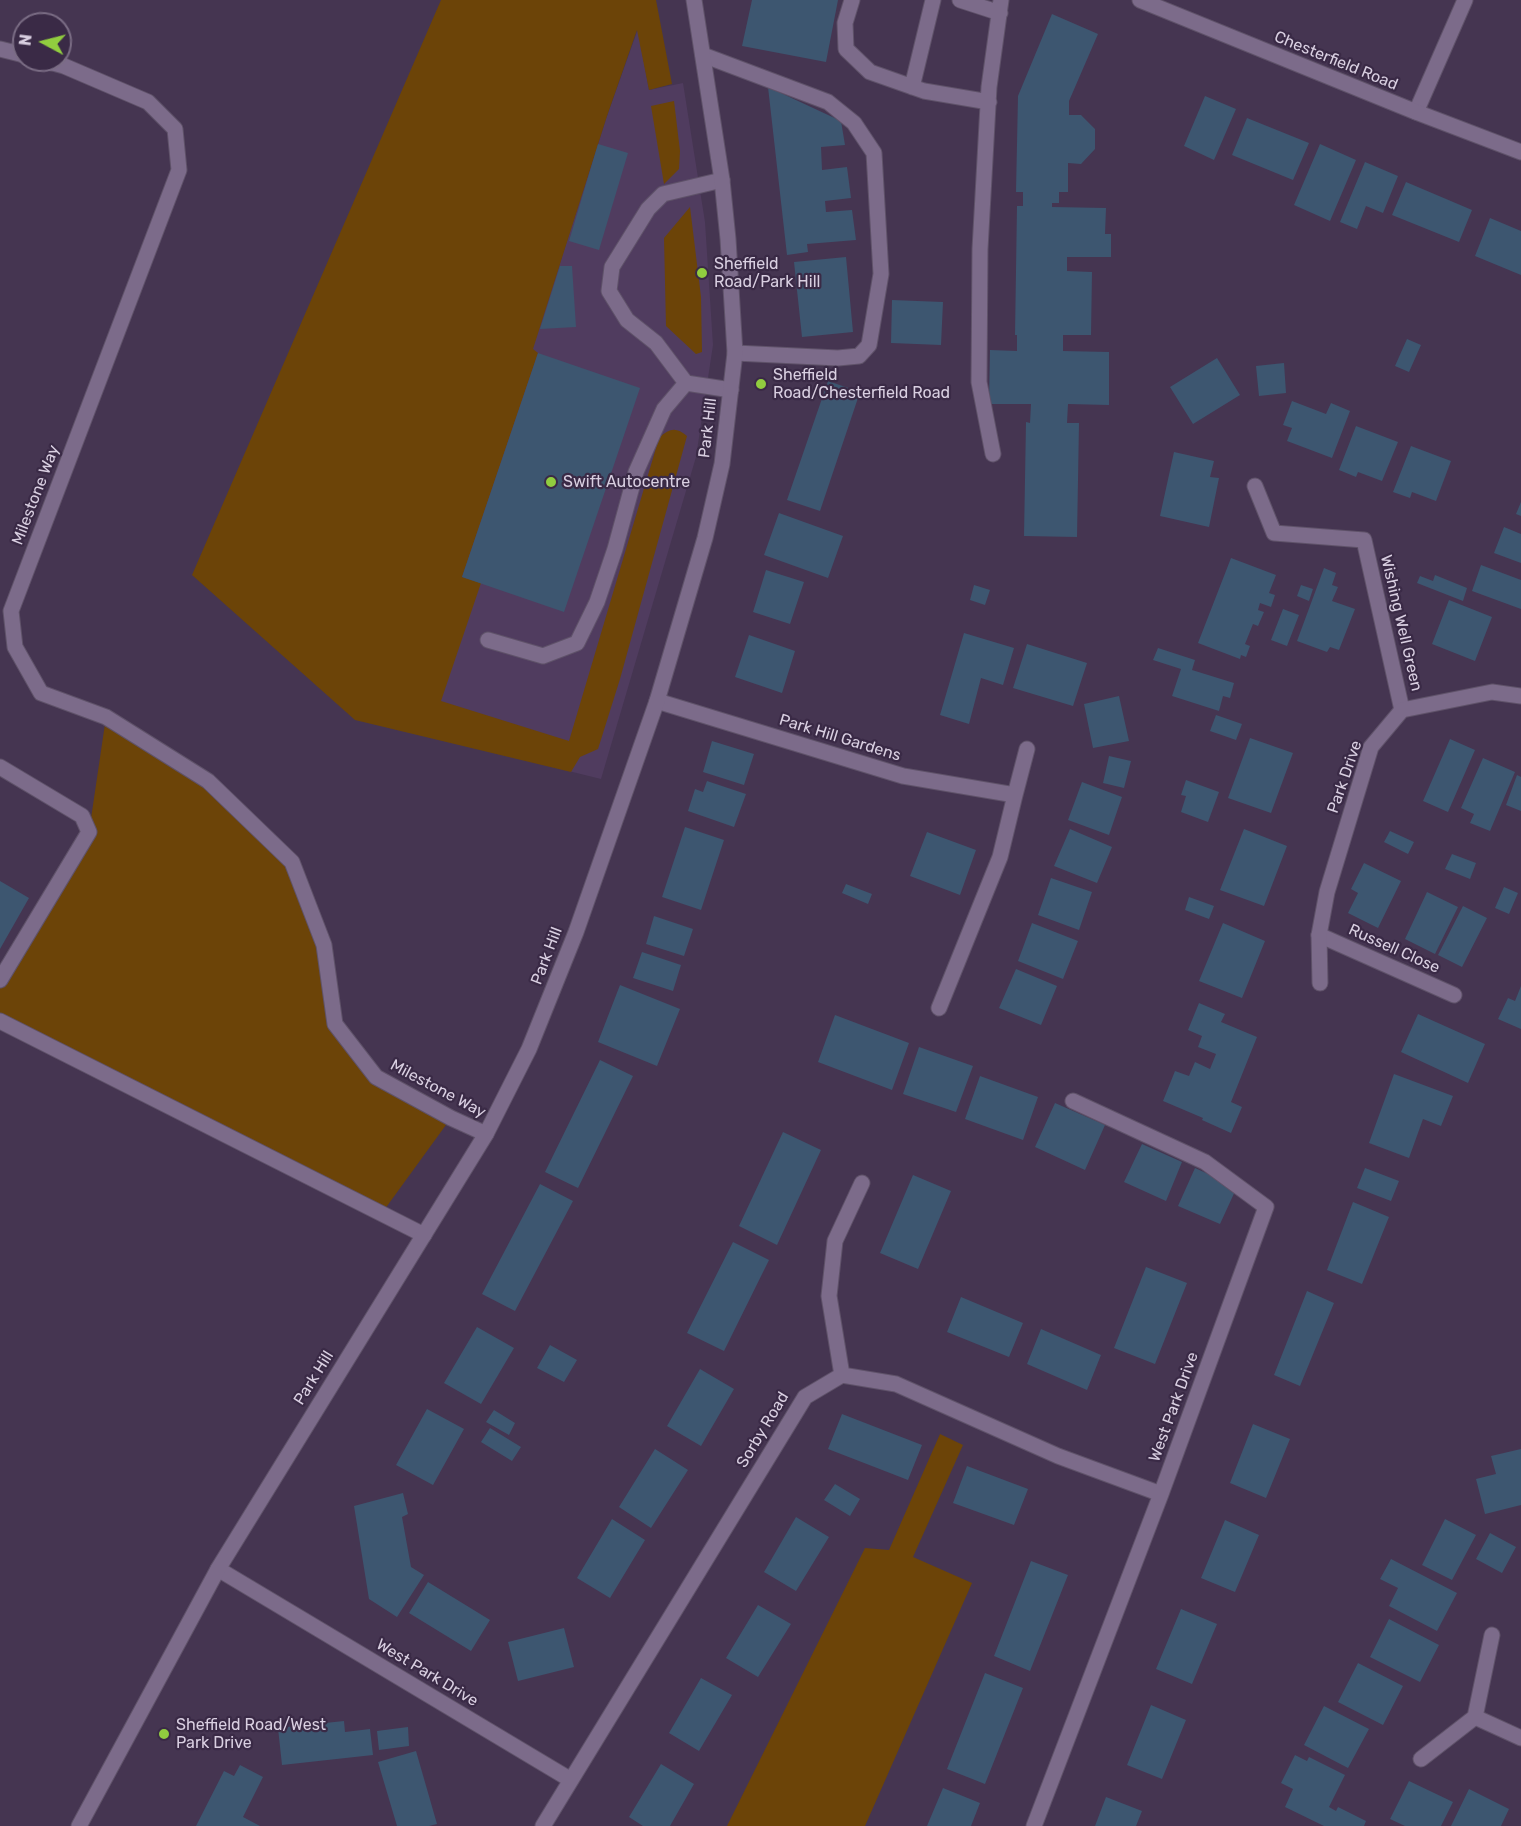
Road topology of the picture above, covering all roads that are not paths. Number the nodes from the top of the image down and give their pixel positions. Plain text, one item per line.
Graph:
1 (694, 0) edge
2 (852, 0) edge
3 (933, 0) edge
4 (960, 0) edge
5 (1140, 0) edge
6 (1465, 0) edge
7 (1000, 7) edge
8 (703, 55) junction
9 (72, 69) edge
10 (912, 87) junction
11 (989, 102) junction
12 (1416, 112) junction
13 (1521, 152) edge
14 (722, 180) junction
15 (735, 353) junction
16 (686, 383) junction
17 (730, 390) junction
18 (993, 454) dead end
19 (1255, 486) dead end
20 (488, 640) dead end
21 (1521, 696) edge
22 (657, 701) junction
23 (1402, 710) junction
24 (1027, 749) dead end
25 (0, 767) edge
26 (1016, 795) junction
27 (1319, 935) junction
28 (0, 980) edge
29 (1320, 983) dead end
30 (1454, 995) dead end
31 (939, 1008) dead end
32 (0, 1021) edge
33 (1072, 1101) dead end
34 (486, 1134) junction
35 (862, 1183) dead end
36 (424, 1235) junction
37 (842, 1375) junction
38 (1161, 1494) junction
39 (218, 1569) junction
40 (1492, 1635) dead end
41 (1475, 1717) junction
42 (1521, 1738) edge
43 (1421, 1759) dead end
44 (571, 1780) junction
45 (79, 1826) edge
46 (543, 1826) edge
47 (1034, 1826) edge

1 - 8 street, Park Hill
2 - 10 street
3 - 10 street
4 - 7 street
5 - 12 street, Chesterfield Road
6 - 12 street
7 - 11 street
8 - 14 street, Park Hill
8 - 15 street
9 - 34 street, Milestone Way
10 - 11 street
11 - 18 street
12 - 13 street, Chesterfield Road
14 - 15 street, Park Hill
14 - 16 street
15 - 17 street, Park Hill
16 - 17 street
16 - 20 street
17 - 22 street, Park Hill
19 - 23 street, Wishing Well Green
21 - 23 street
22 - 26 street, Park Hill Gardens
22 - 34 street, Park Hill
23 - 27 street, Park Drive
24 - 26 street
25 - 28 street
26 - 31 street
27 - 29 street, Park Drive
27 - 30 street, Russell Close
32 - 36 street
33 - 38 street, West Park Drive
34 - 36 street, Park Hill
35 - 37 street
36 - 39 street, Park Hill
37 - 38 street
37 - 44 street, Sorby Road
38 - 47 street, West Park Drive
39 - 44 street, West Park Drive
39 - 45 street, Park Hill
40 - 41 street
41 - 42 street
41 - 43 street
44 - 46 street

